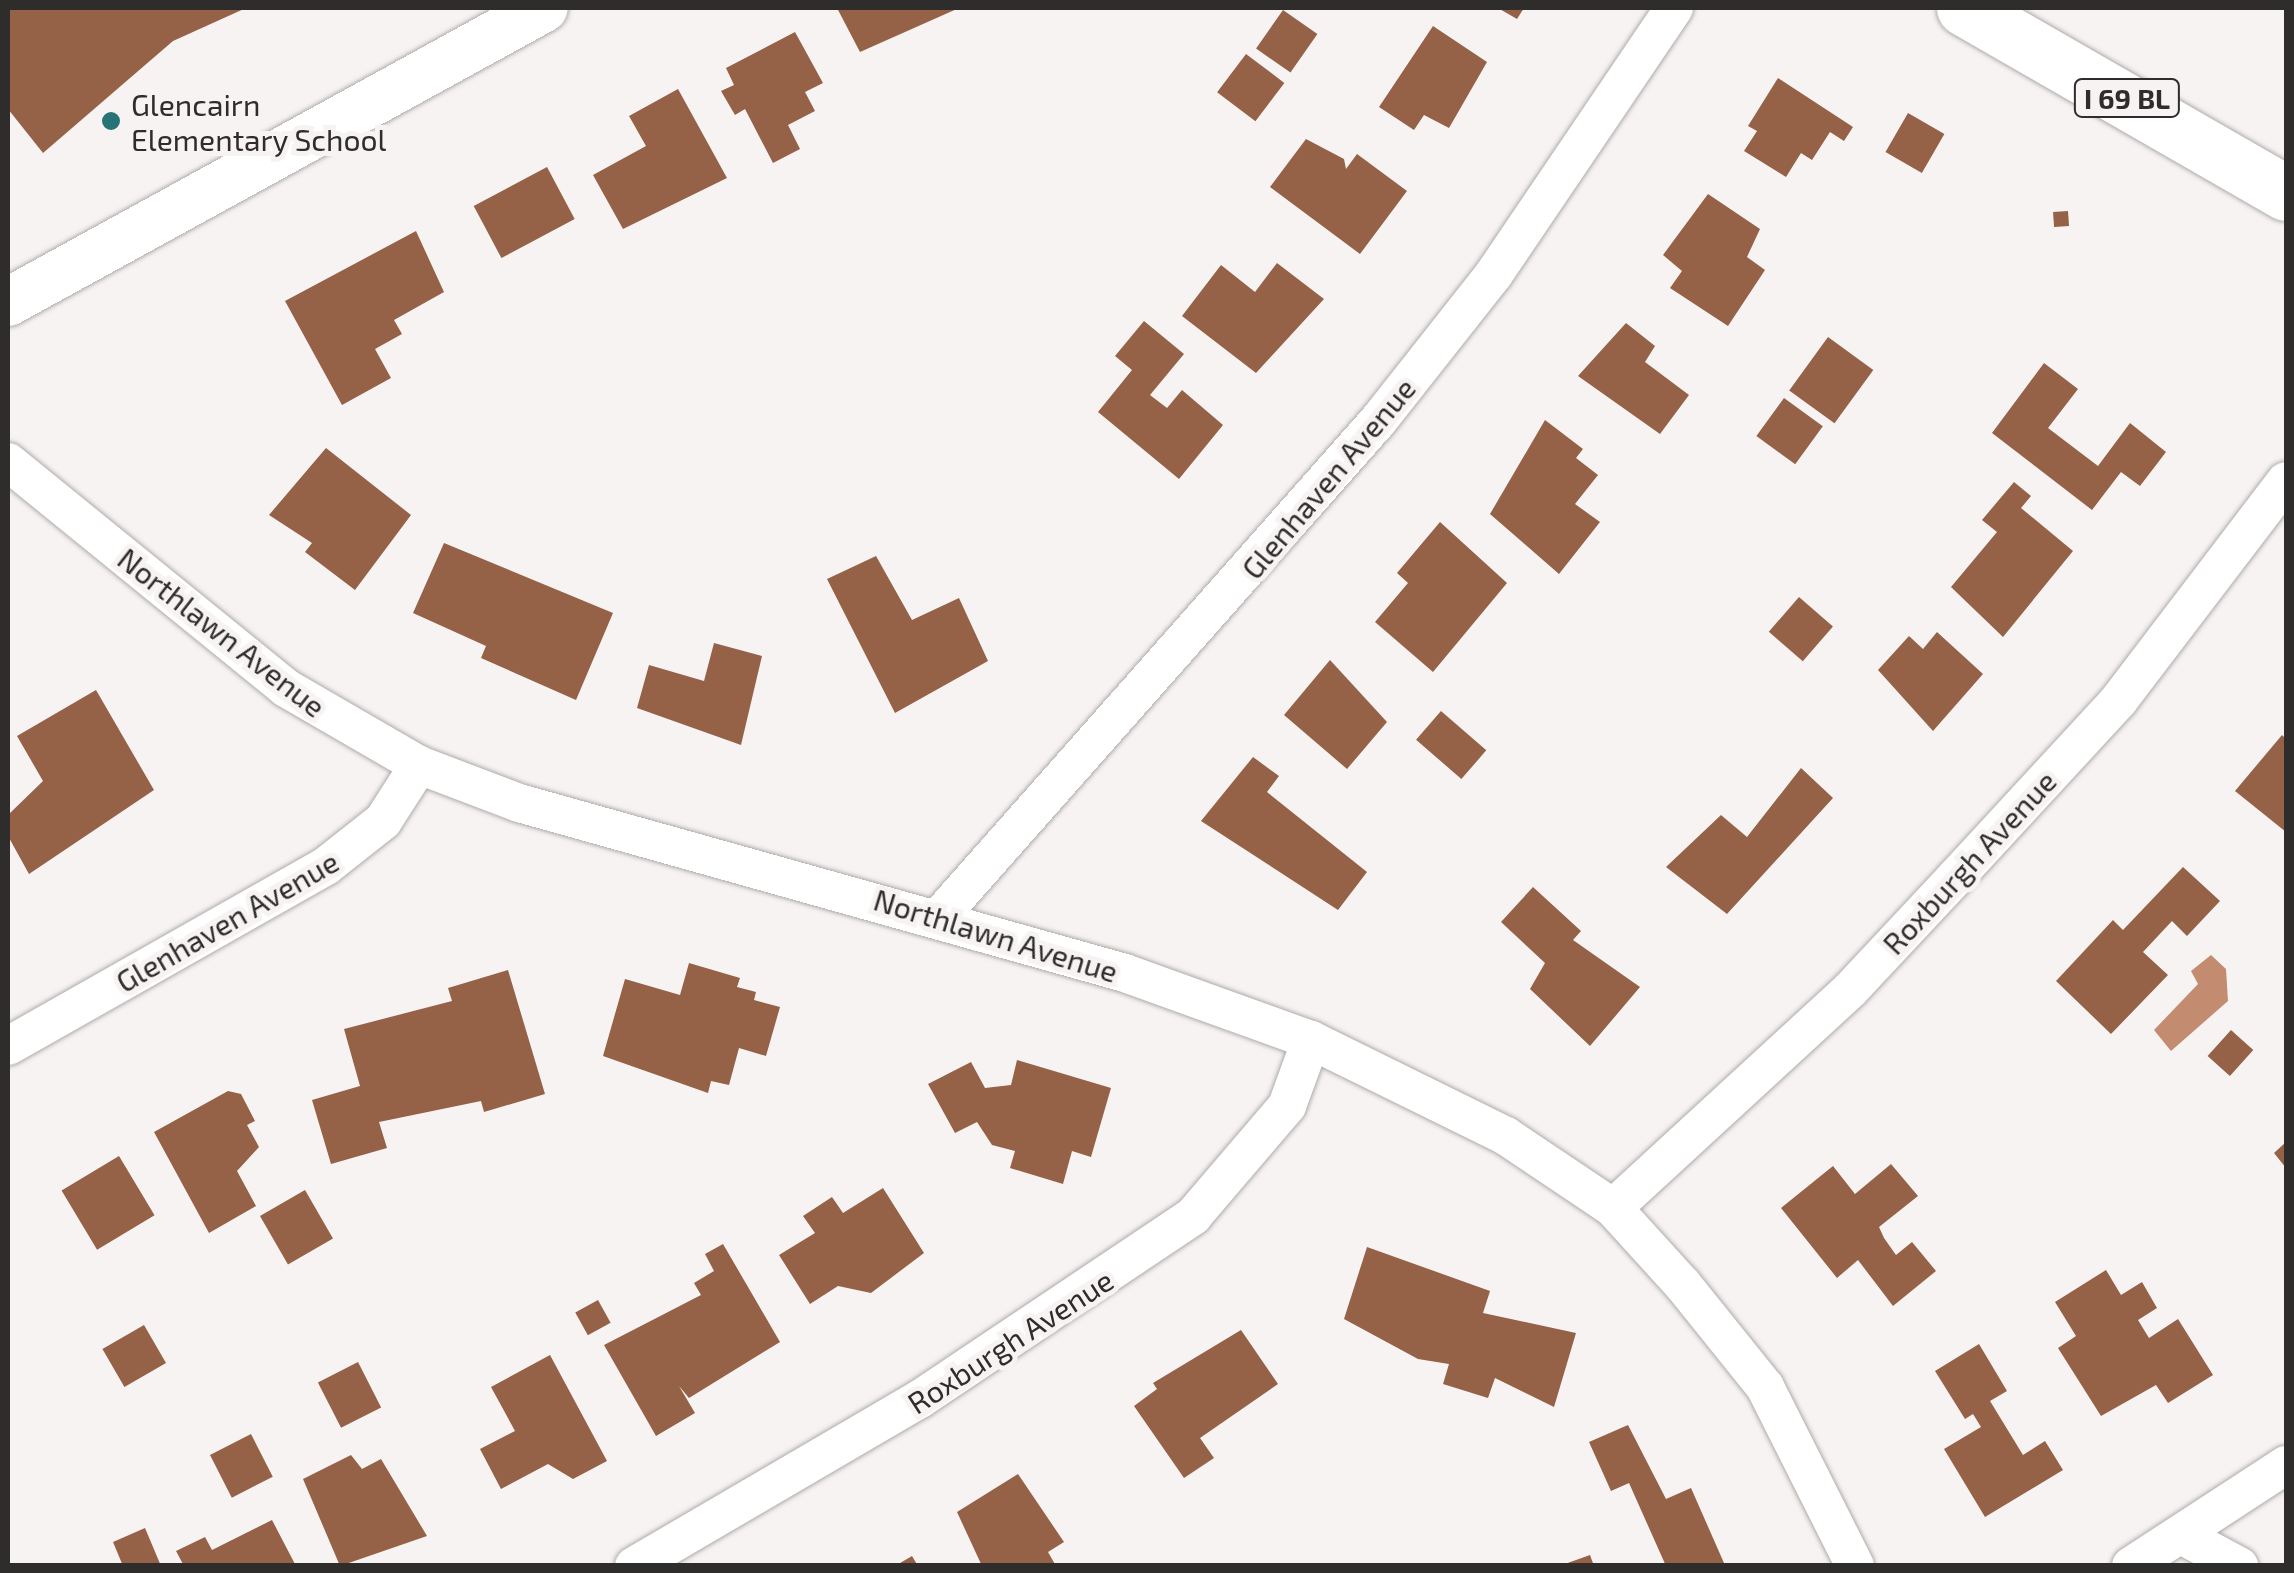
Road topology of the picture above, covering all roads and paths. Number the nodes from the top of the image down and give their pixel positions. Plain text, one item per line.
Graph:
1 (544, 8) edge
2 (1674, 8) edge
3 (1964, 8) edge
4 (2286, 193) edge
5 (8, 302) edge
6 (8, 462) edge
7 (2286, 481) edge
8 (419, 765) junction
9 (940, 916) junction
10 (1311, 1040) junction
11 (8, 1046) edge
12 (1613, 1208) junction
13 (2286, 1464) edge
14 (2183, 1536) junction
15 (634, 1566) edge
16 (1855, 1566) edge
17 (2130, 1566) edge
18 (2239, 1566) edge

1 - 5 street
2 - 9 street, Glenhaven Avenue
3 - 4 main road, I 69 BL
6 - 8 street, Northlawn Avenue
7 - 12 street, Roxburgh Avenue
8 - 9 street, Northlawn Avenue
8 - 11 street, Glenhaven Avenue
9 - 10 street, Northlawn Avenue
10 - 12 street, Northlawn Avenue
10 - 15 street, Roxburgh Avenue
12 - 16 street, Northlawn Avenue
13 - 14 street
14 - 17 street
14 - 18 street

